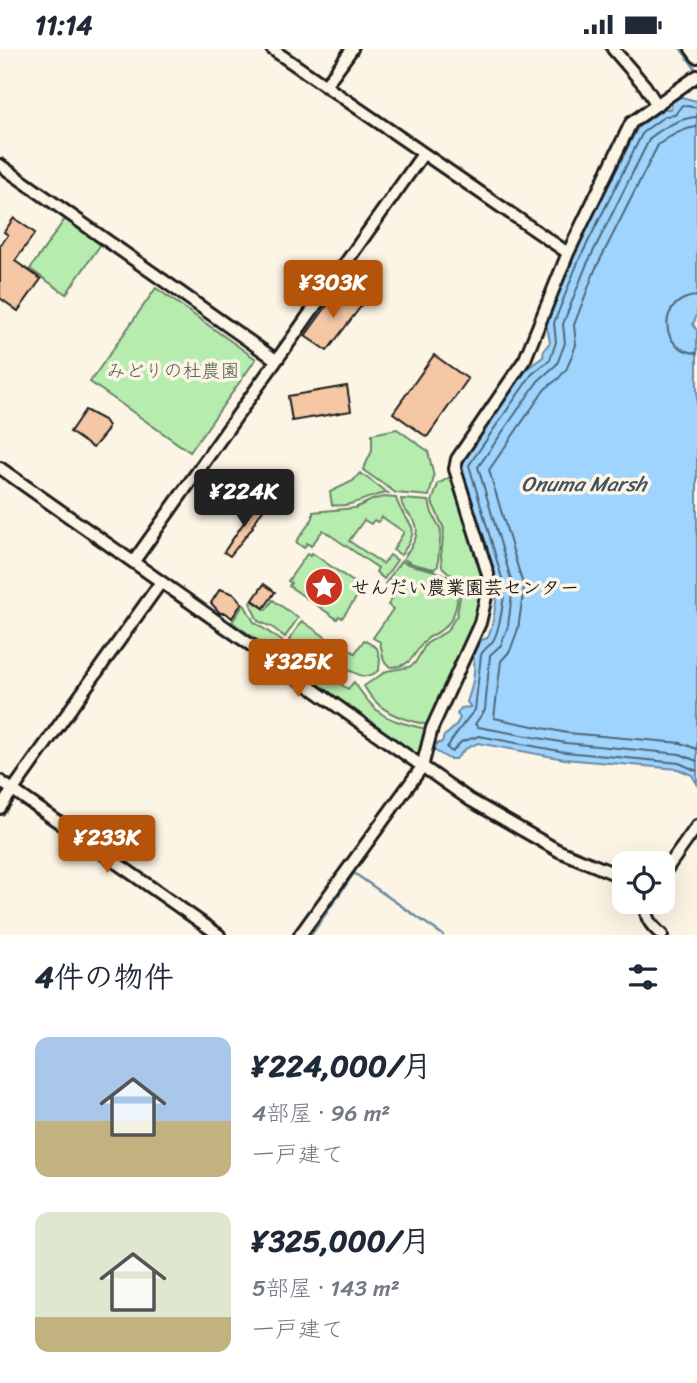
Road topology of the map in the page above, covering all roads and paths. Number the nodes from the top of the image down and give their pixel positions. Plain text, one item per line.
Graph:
1 (272, 49) edge
2 (352, 49) edge
3 (614, 49) edge
4 (691, 49) edge
5 (697, 57) edge
6 (697, 76) edge
7 (325, 86) junction
8 (657, 105) junction
9 (424, 155) junction
10 (0, 165) edge
11 (568, 253) junction
12 (276, 360) junction
13 (0, 468) edge
14 (134, 561) junction
15 (161, 582) junction
16 (422, 767) junction
17 (0, 781) edge
18 (13, 790) junction
19 (0, 808) edge
20 (697, 826) edge
21 (675, 857) edge
22 (612, 873) edge
23 (646, 914) edge
24 (219, 935) edge
25 (300, 935) edge
26 (662, 935) edge

1 - 7 street
2 - 7 street
3 - 8 street
4 - 5 street
6 - 8 street
7 - 9 street
8 - 11 street
9 - 11 street
9 - 12 street
10 - 12 street
11 - 16 street
12 - 14 street
13 - 14 street
14 - 15 street
15 - 16 street
15 - 18 street
16 - 22 street
16 - 25 street
17 - 18 street
18 - 19 street
18 - 24 street
20 - 21 street
23 - 26 street

